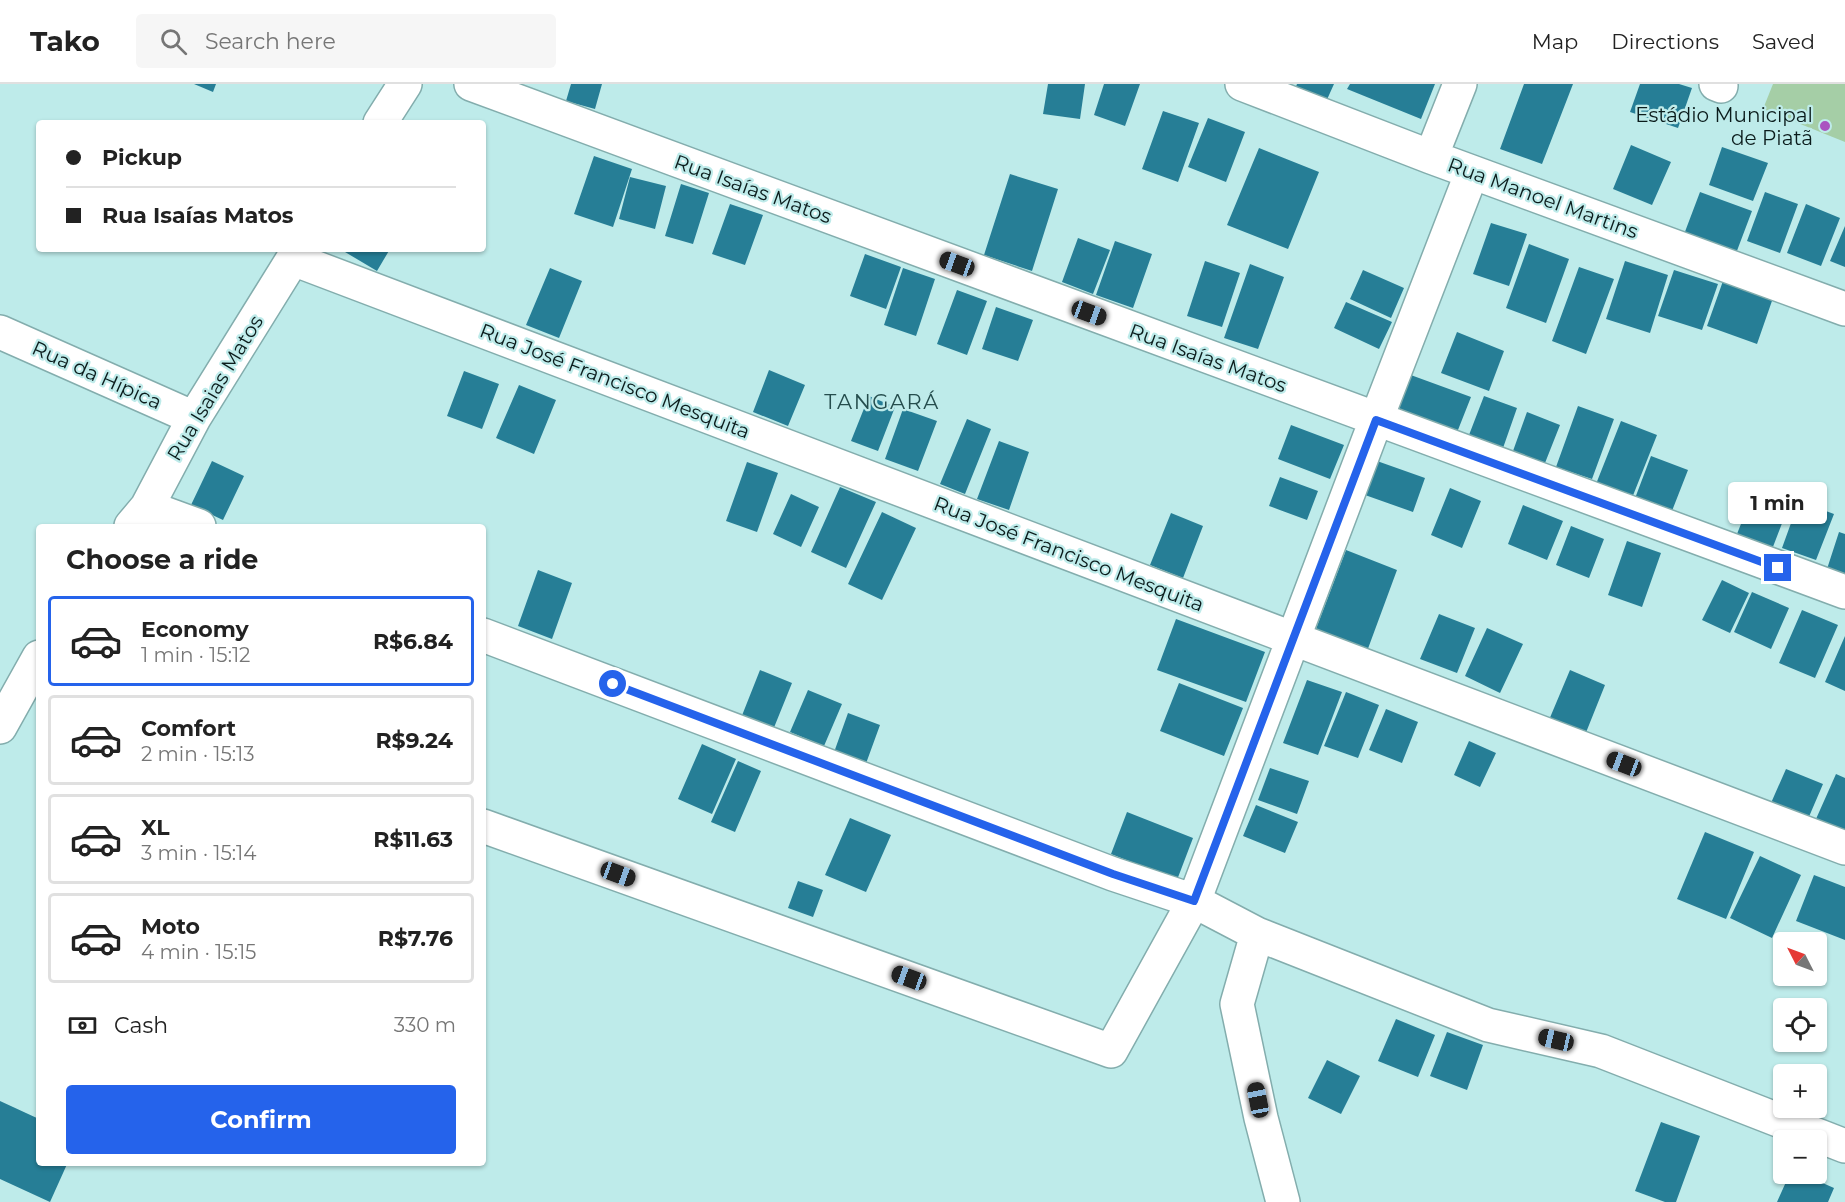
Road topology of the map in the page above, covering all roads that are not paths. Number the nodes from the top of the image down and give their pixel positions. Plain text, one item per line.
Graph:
1 (405, 84) edge
2 (471, 84) edge
3 (1242, 84) edge
4 (1460, 84) edge
5 (382, 120) edge
6 (1431, 157) junction
7 (1472, 172) junction
8 (296, 254) edge
9 (1845, 309) edge
10 (0, 332) edge
11 (194, 418) junction
12 (1376, 420) junction
13 (139, 517) edge
14 (186, 524) edge
15 (1845, 592) edge
16 (486, 635) edge
17 (1293, 639) junction
18 (36, 666) edge
19 (0, 727) edge
20 (486, 827) edge
21 (1845, 848) edge
22 (1194, 901) junction
23 (1257, 934) junction
24 (1845, 1146) edge
25 (1283, 1202) edge

1 - 5 street
2 - 12 street, Rua Isaías Matos
3 - 6 street, Rua Manoel Martins
4 - 6 street
6 - 7 street, Rua Manoel Martins
7 - 9 street, Rua Manoel Martins
7 - 12 street
8 - 11 street, Rua Isaias Matos
8 - 17 street, Rua José Francisco Mesquita
10 - 11 street, Rua da Hípica
11 - 13 street, Rua Isaias Matos
12 - 15 street, Rua Isaías Matos
12 - 17 street
13 - 14 street
16 - 22 street
17 - 21 street, Rua José Francisco Mesquita
17 - 22 street
18 - 19 street
20 - 22 street
22 - 23 street
23 - 24 street
23 - 25 street

